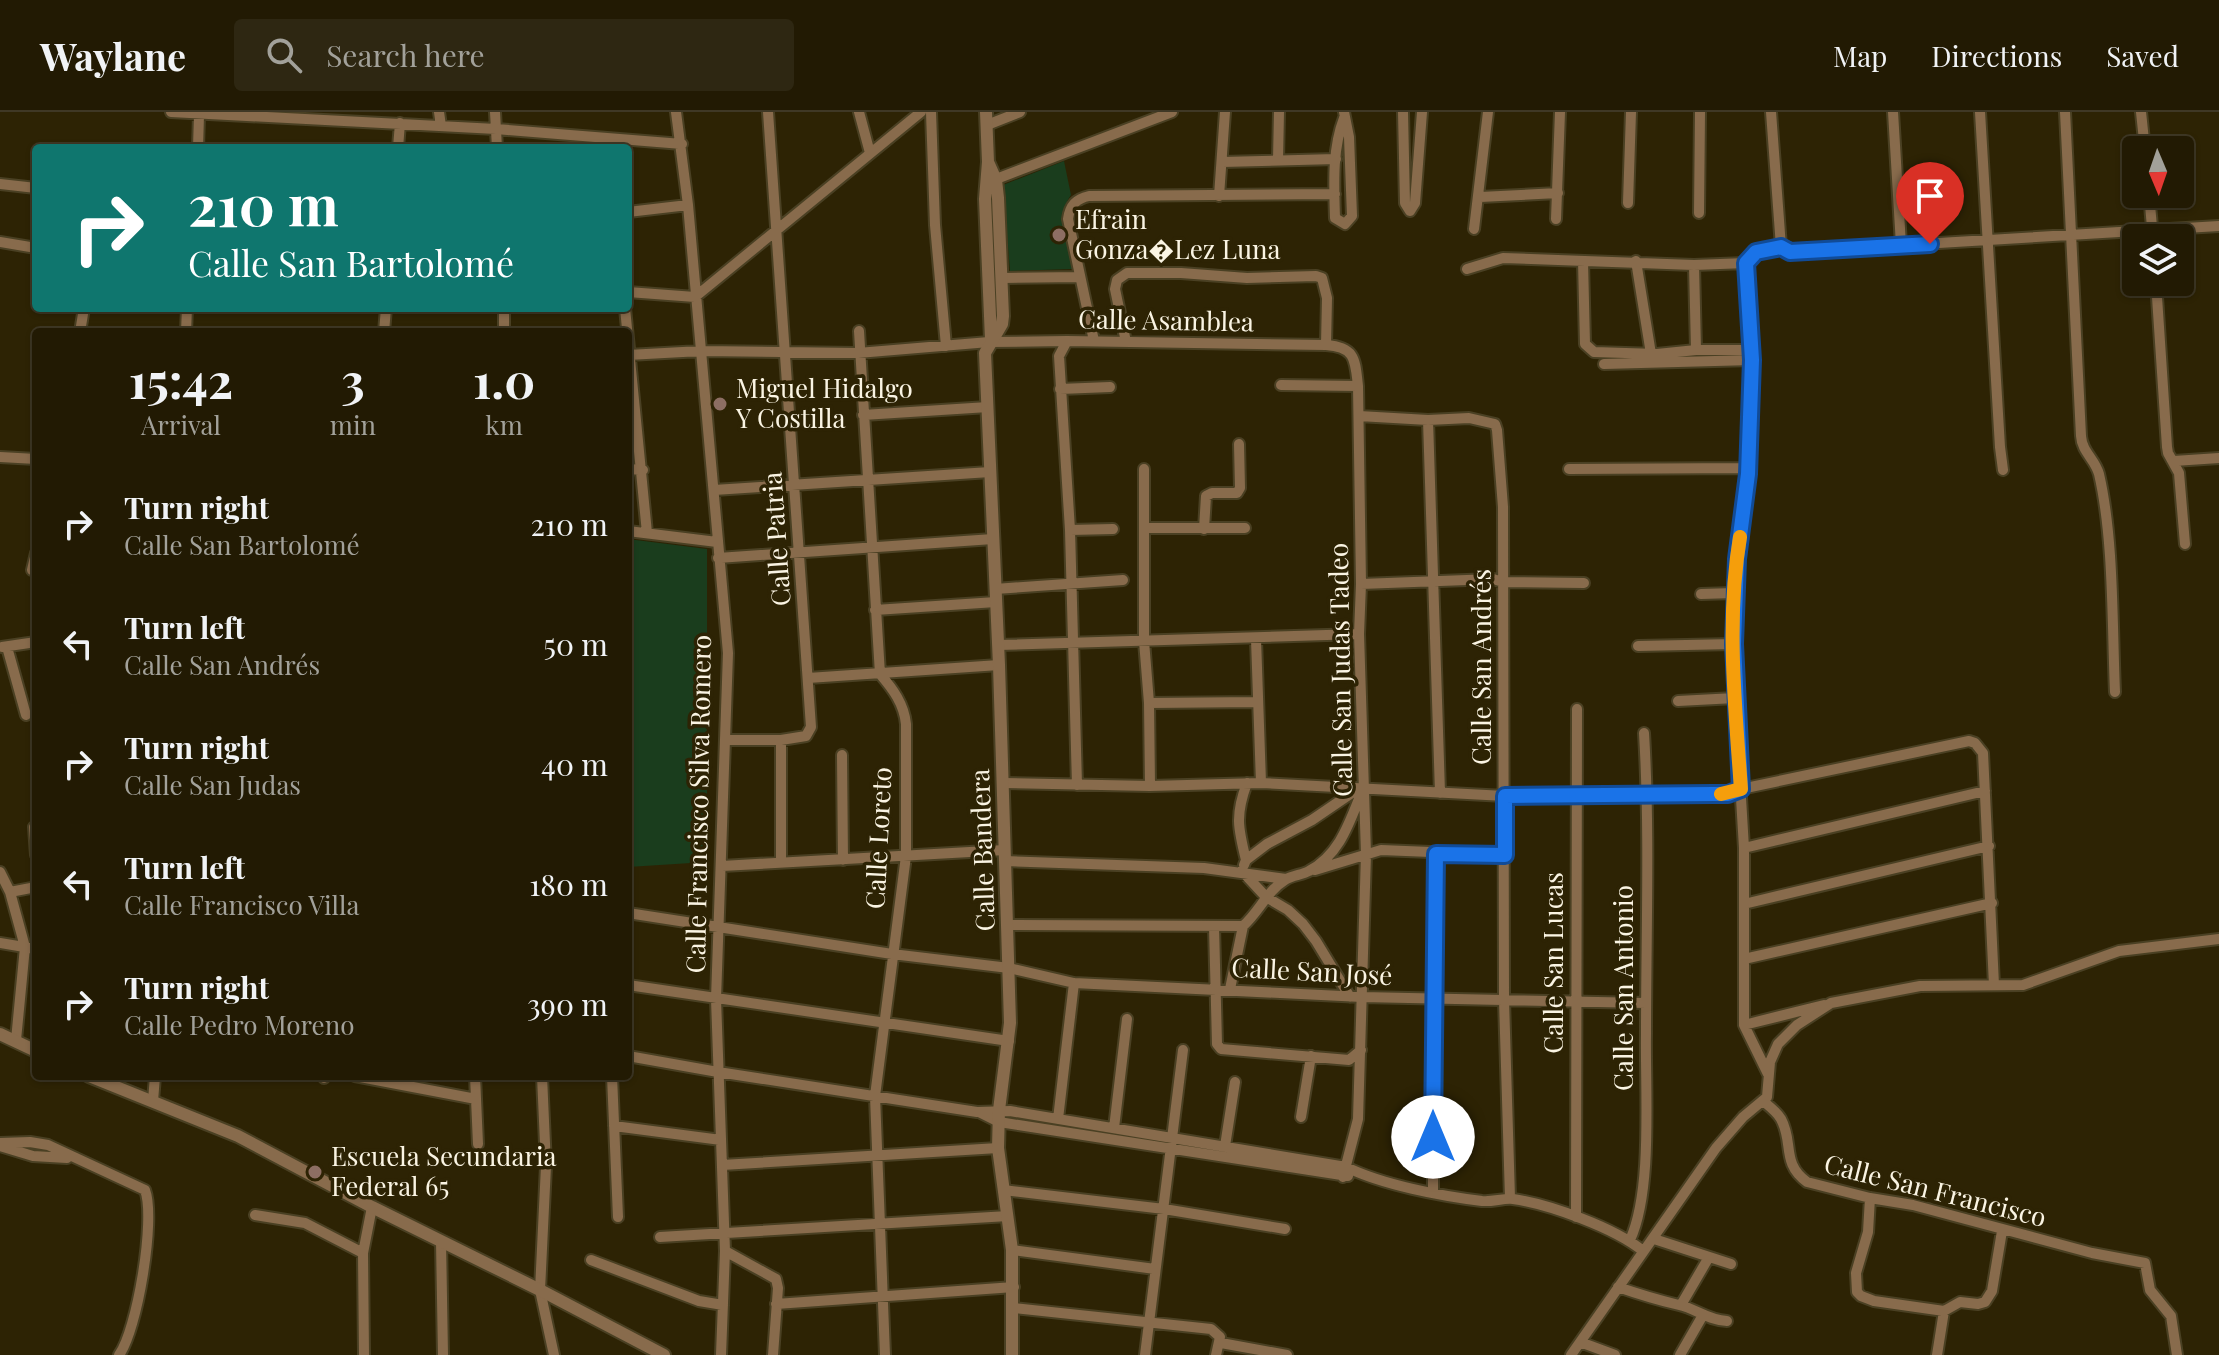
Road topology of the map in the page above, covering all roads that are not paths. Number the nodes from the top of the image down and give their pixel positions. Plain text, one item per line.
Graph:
1 (171, 112) edge
2 (439, 112) edge
3 (495, 112) edge
4 (676, 112) edge
5 (768, 112) edge
6 (859, 112) edge
7 (921, 112) edge
8 (931, 112) edge
9 (1020, 112) edge
10 (1172, 112) edge
11 (1225, 112) edge
12 (1279, 112) edge
13 (1403, 112) edge
14 (1422, 112) edge
15 (1488, 112) edge
16 (1560, 112) edge
17 (1631, 112) edge
18 (1700, 112) edge
19 (1771, 112) edge
20 (1893, 112) edge
21 (1980, 112) edge
22 (2065, 112) edge
23 (2141, 112) edge
24 (243, 114) edge
25 (199, 115) junction
26 (1344, 115) edge
27 (987, 118) edge
28 (400, 123) junction
29 (441, 126) junction
30 (496, 129) junction
31 (2144, 136) edge
32 (615, 143) edge
33 (198, 144) edge
34 (398, 144) edge
35 (497, 144) edge
36 (682, 144) junction
37 (870, 153) junction
38 (1336, 159) junction
39 (1278, 160) junction
40 (1222, 162) junction
41 (990, 181) junction
42 (0, 184) edge
43 (32, 188) edge
44 (1558, 193) junction
45 (1335, 194) junction
46 (1219, 196) junction
47 (1480, 197) junction
48 (1628, 203) dead end
49 (688, 205) junction
50 (632, 212) edge
51 (1699, 213) dead end
52 (1556, 219) dead end
53 (2219, 226) edge
54 (777, 228) junction
55 (1474, 229) dead end
56 (2194, 229) edge
57 (2122, 235) edge
58 (2072, 237) junction
59 (0, 242) edge
60 (1988, 242) junction
61 (1901, 245) junction
62 (32, 247) edge
63 (1781, 247) junction
64 (1583, 261) junction
65 (1636, 261) junction
66 (1746, 263) junction
67 (1694, 265) junction
68 (1467, 269) dead end
69 (1080, 277) junction
70 (1003, 278) junction
71 (632, 292) edge
72 (2157, 296) edge
73 (695, 297) junction
74 (859, 331) dead end
75 (990, 340) junction
76 (1067, 341) junction
77 (1094, 341) junction
78 (1126, 342) junction
79 (1326, 345) junction
80 (946, 346) junction
81 (1343, 346) joint
82 (1696, 350) junction
83 (701, 351) junction
84 (786, 353) junction
85 (858, 353) junction
86 (1651, 354) junction
87 (632, 355) edge
88 (1752, 355) junction
89 (1604, 364) dead end
90 (632, 373) edge
91 (1281, 385) dead end
92 (1358, 386) junction
93 (1110, 387) dead end
94 (1060, 389) junction
95 (988, 407) junction
96 (863, 415) junction
97 (1359, 416) junction
98 (1428, 420) junction
99 (1239, 444) dead end
100 (0, 457) edge
101 (2219, 458) edge
102 (32, 459) edge
103 (2174, 461) junction
104 (1748, 468) junction
105 (632, 469) edge
106 (1144, 469) dead end
107 (1569, 469) dead end
108 (643, 470) junction
109 (2003, 470) dead end
110 (990, 472) junction
111 (867, 480) junction
112 (795, 484) junction
113 (714, 490) junction
114 (1144, 528) junction
115 (1245, 528) dead end
116 (1113, 529) dead end
117 (1204, 529) junction
118 (1070, 530) junction
119 (632, 531) edge
120 (647, 533) junction
121 (993, 539) junction
122 (717, 542) junction
123 (2185, 544) dead end
124 (870, 547) junction
125 (800, 552) junction
126 (718, 558) junction
127 (1123, 580) dead end
128 (1435, 581) junction
129 (1503, 582) junction
130 (1584, 583) dead end
131 (1072, 584) junction
132 (1361, 584) junction
133 (1734, 593) junction
134 (1701, 594) dead end
135 (996, 596) junction
136 (875, 610) junction
137 (1359, 634) junction
138 (1256, 639) junction
139 (1144, 641) junction
140 (32, 643) edge
141 (1073, 643) junction
142 (1734, 644) junction
143 (998, 645) junction
144 (1638, 646) dead end
145 (3, 647) edge
146 (999, 665) junction
147 (880, 674) junction
148 (808, 678) junction
149 (2115, 692) dead end
150 (1735, 698) junction
151 (1678, 701) dead end
152 (1258, 702) junction
153 (1149, 703) junction
154 (1577, 709) dead end
155 (26, 715) dead end
156 (1644, 733) dead end
157 (725, 740) junction
158 (781, 740) junction
159 (842, 755) dead end
160 (1003, 783) junction
161 (1247, 783) junction
162 (1261, 783) junction
163 (1077, 785) junction
164 (1150, 786) junction
165 (1361, 788) junction
166 (1741, 789) junction
167 (1985, 791) junction
168 (1440, 793) junction
169 (1648, 794) junction
170 (1505, 796) junction
171 (1577, 797) junction
172 (1989, 846) junction
173 (1744, 848) junction
174 (1366, 854) junction
175 (1436, 854) junction
176 (1505, 855) junction
177 (906, 856) junction
178 (1005, 856) junction
179 (843, 860) junction
180 (781, 863) junction
181 (1244, 865) junction
182 (722, 866) junction
183 (0, 872) edge
184 (1308, 872) junction
185 (1286, 879) junction
186 (32, 888) edge
187 (10, 892) junction
188 (1266, 897) junction
189 (1992, 903) junction
190 (1744, 904) junction
191 (632, 914) edge
192 (1007, 925) junction
193 (1217, 926) junction
194 (1243, 926) junction
195 (719, 927) junction
196 (2219, 939) edge
197 (0, 943) edge
198 (30, 948) edge
199 (892, 954) junction
200 (1744, 959) junction
201 (1009, 968) junction
202 (1074, 983) junction
203 (1994, 985) junction
204 (632, 986) edge
205 (1216, 988) junction
206 (1230, 989) junction
207 (1356, 997) junction
208 (716, 999) junction
209 (1433, 1000) junction
210 (1504, 1000) junction
211 (1575, 1003) junction
212 (1646, 1003) junction
213 (1831, 1003) junction
214 (1127, 1019) dead end
215 (883, 1024) junction
216 (1744, 1025) junction
217 (0, 1034) edge
218 (16, 1040) junction
219 (1009, 1041) junction
220 (32, 1049) edge
221 (1183, 1050) dead end
222 (1361, 1050) junction
223 (1311, 1056) junction
224 (632, 1057) edge
225 (1349, 1060) junction
226 (718, 1072) junction
227 (1358, 1074) junction
228 (1768, 1074) junction
229 (99, 1080) edge
230 (155, 1080) edge
231 (376, 1080) edge
232 (475, 1080) edge
233 (542, 1080) edge
234 (612, 1080) edge
235 (1235, 1082) dead end
236 (875, 1096) junction
237 (476, 1099) junction
238 (153, 1101) junction
239 (1763, 1101) junction
240 (999, 1116) junction
241 (1301, 1117) dead end
242 (1058, 1119) junction
243 (614, 1126) junction
244 (1114, 1128) junction
245 (1171, 1138) junction
246 (721, 1140) junction
247 (478, 1144) dead end
248 (0, 1145) edge
249 (1225, 1146) junction
250 (998, 1148) junction
251 (1170, 1150) junction
252 (877, 1155) junction
253 (722, 1165) junction
254 (1345, 1172) junction
255 (1003, 1190) junction
256 (1433, 1192) junction
257 (1510, 1198) junction
258 (1870, 1198) junction
259 (372, 1207) junction
260 (1164, 1209) junction
261 (255, 1215) dead end
262 (1008, 1216) junction
263 (618, 1217) dead end
264 (1576, 1217) junction
265 (880, 1225) junction
266 (1285, 1229) dead end
267 (2002, 1231) junction
268 (724, 1233) junction
269 (660, 1237) dead end
270 (1654, 1239) junction
271 (1630, 1240) junction
272 (441, 1241) junction
273 (1012, 1250) junction
274 (725, 1251) junction
275 (1643, 1251) junction
276 (363, 1253) junction
277 (1709, 1257) junction
278 (591, 1260) dead end
279 (1731, 1264) dead end
280 (1155, 1269) junction
281 (1014, 1287) junction
282 (1618, 1287) junction
283 (540, 1290) junction
284 (882, 1295) junction
285 (776, 1304) junction
286 (723, 1305) junction
287 (1681, 1305) junction
288 (1013, 1308) junction
289 (1944, 1311) junction
290 (1703, 1315) junction
291 (1727, 1321) dead end
292 (1151, 1322) junction
293 (1580, 1342) junction
294 (1221, 1343) junction
295 (119, 1355) edge
296 (364, 1355) edge
297 (443, 1355) edge
298 (554, 1355) edge
299 (664, 1355) edge
300 (721, 1355) edge
301 (773, 1355) edge
302 (885, 1355) edge
303 (1012, 1355) edge
304 (1145, 1355) edge
305 (1216, 1355) edge
306 (1287, 1355) edge
307 (1571, 1355) edge
308 (1615, 1355) edge
309 (1680, 1355) edge
310 (1937, 1355) edge
311 (2177, 1355) edge

1 - 25 street
2 - 29 street
3 - 30 street
4 - 36 street, Calle Francisco Silva Romero
5 - 54 street, Calle Patria
6 - 37 street
7 - 37 street
8 - 80 street
9 - 27 street
10 - 41 street
11 - 40 street
12 - 39 street
13 - 14 street
15 - 47 street
16 - 44 street
17 - 48 street
18 - 51 street
19 - 63 street
20 - 61 street
21 - 60 street
22 - 58 street
23 - 31 street
24 - 25 street
24 - 28 street
25 - 33 street
26 - 38 street
26 - 45 street
27 - 41 street
28 - 29 street
28 - 34 street
29 - 30 street
30 - 32 street
30 - 35 street
32 - 36 street
36 - 49 street, Calle Francisco Silva Romero
37 - 54 street
38 - 39 street
38 - 45 street
39 - 40 street
40 - 46 street
41 - 70 street
41 - 75 street
42 - 43 street
44 - 47 street
44 - 52 street
45 - 46 street
46 - 69 street
47 - 55 street
49 - 50 street
49 - 73 street, Calle Francisco Silva Romero
53 - 56 street
54 - 73 street
54 - 84 street, Calle Patria
57 - 58 street
58 - 60 street
58 - 149 street
59 - 62 street
60 - 61 street
60 - 109 street
61 - 63 street
63 - 66 street
64 - 65 street
64 - 68 street
64 - 86 street
65 - 67 street
65 - 86 street
66 - 67 street
66 - 88 street
67 - 82 street
69 - 70 street
69 - 77 street
70 - 75 street
71 - 73 street
72 - 103 street
73 - 83 street, Calle Francisco Silva Romero
74 - 85 street, Calle Loreto
75 - 76 street, Calle Asamblea
75 - 80 street, Calle Asamblea
75 - 95 street, Calle Bandera
76 - 77 street, Calle Asamblea
76 - 94 street
77 - 78 street, Calle Asamblea
78 - 79 street, Calle Asamblea
78 - 79 street
79 - 81 street, Calle Asamblea
80 - 85 street, Calle Asamblea
81 - 92 street, Calle San Judas Tadeo
82 - 86 street
82 - 88 street
83 - 84 street, Calle Asamblea
83 - 87 street, Calle Asamblea
83 - 113 street, Calle Francisco Silva Romero
84 - 85 street, Calle Asamblea
84 - 112 street, Calle Patria
85 - 96 street, Calle Loreto
88 - 89 street
88 - 104 street
90 - 108 street
91 - 92 street
92 - 97 street, Calle San Judas Tadeo
93 - 94 street
94 - 118 street
95 - 96 street
95 - 110 street, Calle Bandera
96 - 111 street, Calle Loreto
97 - 98 street
97 - 132 street, Calle San Judas Tadeo
98 - 128 street
98 - 129 street, Calle San Andrés
99 - 117 street
100 - 102 street
101 - 103 street
103 - 123 street
104 - 107 street
104 - 133 street
105 - 108 street
106 - 114 street
108 - 120 street
110 - 111 street
110 - 121 street, Calle Bandera
111 - 112 street
111 - 124 street, Calle Loreto
112 - 113 street
112 - 125 street, Calle Patria
113 - 122 street, Calle Francisco Silva Romero
114 - 117 street
114 - 139 street
115 - 117 street
116 - 118 street
118 - 131 street
119 - 120 street
120 - 122 street
121 - 124 street
121 - 135 street, Calle Bandera
122 - 126 street, Calle Francisco Silva Romero
124 - 125 street
124 - 136 street, Calle Loreto
125 - 126 street
125 - 148 street, Calle Patria
126 - 157 street, Calle Francisco Silva Romero
127 - 131 street
128 - 129 street
128 - 132 street
128 - 168 street
129 - 130 street
129 - 170 street, Calle San Andrés
131 - 135 street
131 - 141 street
132 - 137 street, Calle San Judas Tadeo
133 - 134 street
133 - 142 street
135 - 136 street
135 - 143 street, Calle Bandera
136 - 147 street, Calle Loreto
137 - 138 street
137 - 165 street, Calle San Judas Tadeo
138 - 139 street
138 - 152 street
139 - 141 street
139 - 153 street
140 - 145 street
141 - 143 street
141 - 163 street
142 - 144 street
142 - 150 street
143 - 146 street, Calle Bandera
145 - 155 street
146 - 147 street
146 - 160 street, Calle Bandera
147 - 148 street
147 - 177 street, Calle Loreto
148 - 158 street, Calle Patria
150 - 151 street
150 - 166 street
152 - 153 street
152 - 162 street
153 - 164 street
154 - 171 street, Calle San Lucas
156 - 169 street, Calle San Antonio
157 - 158 street
157 - 182 street, Calle Francisco Silva Romero
158 - 180 street
159 - 179 street
160 - 163 street
160 - 178 street, Calle Bandera
161 - 162 street
161 - 164 street
161 - 181 street
162 - 165 street
163 - 164 street
165 - 168 street
165 - 174 street, Calle San Judas Tadeo
165 - 181 street
165 - 184 street
166 - 167 street
166 - 169 street
166 - 173 street
167 - 172 street
167 - 173 street
168 - 170 street
169 - 171 street
169 - 212 street, Calle San Antonio
170 - 171 street
170 - 176 street, Calle San Andrés
171 - 211 street, Calle San Lucas
172 - 189 street
172 - 190 street
173 - 190 street
174 - 175 street
174 - 184 street
174 - 207 street, Calle San Judas Tadeo
175 - 176 street
175 - 209 street
176 - 210 street, Calle San Andrés
177 - 178 street
177 - 179 street
177 - 199 street, Calle Loreto
178 - 181 street
178 - 192 street, Calle Bandera
179 - 180 street
180 - 182 street
181 - 185 street
181 - 188 street
182 - 195 street, Calle Francisco Silva Romero
183 - 187 street
184 - 185 street
185 - 188 street
186 - 187 street
187 - 198 street
188 - 194 street
188 - 207 street
189 - 200 street
189 - 203 street
190 - 200 street
191 - 195 street, Calle San José
192 - 193 street
192 - 201 street, Calle Bandera
193 - 194 street
193 - 205 street
194 - 206 street
195 - 199 street, Calle San José
195 - 208 street, Calle Francisco Silva Romero
196 - 203 street
197 - 198 street
198 - 218 street
199 - 201 street, Calle San José
199 - 215 street, Calle Loreto
200 - 216 street
201 - 202 street, Calle San José
201 - 219 street, Calle Bandera
202 - 205 street, Calle San José
202 - 242 street
203 - 213 street
204 - 208 street
205 - 206 street, Calle San José
205 - 223 street
206 - 207 street, Calle San José
207 - 209 street, Calle San José
207 - 222 street, Calle San Judas Tadeo
208 - 215 street
208 - 226 street, Calle Francisco Silva Romero
209 - 210 street, Calle San José
209 - 256 street
210 - 211 street, Calle San José
210 - 257 street, Calle San Andrés
211 - 212 street, Calle San José
211 - 264 street, Calle San Lucas
212 - 271 street, Calle San Antonio
213 - 216 street
213 - 228 street
214 - 244 street
215 - 219 street
215 - 236 street, Calle Loreto
216 - 228 street
217 - 218 street
218 - 220 street
219 - 240 street, Calle Bandera
221 - 245 street
222 - 225 street
222 - 227 street, Calle San Judas Tadeo
223 - 225 street
223 - 241 street
224 - 226 street
225 - 227 street
226 - 236 street
226 - 246 street, Calle Francisco Silva Romero
227 - 254 street, Calle San Judas Tadeo
228 - 239 street
229 - 238 street
230 - 238 street
231 - 237 street
232 - 237 street
233 - 283 street
234 - 243 street
235 - 249 street
236 - 240 street
236 - 252 street, Calle Loreto
237 - 247 street
238 - 259 street
239 - 258 street, Calle San Francisco
239 - 270 street
240 - 242 street
240 - 250 street, Calle Bandera
240 - 251 street
242 - 244 street
243 - 246 street
243 - 263 street
244 - 245 street
245 - 249 street
245 - 251 street
246 - 253 street, Calle Francisco Silva Romero
248 - 295 street
249 - 254 street
250 - 252 street
250 - 255 street, Calle Bandera
251 - 254 street
251 - 260 street
252 - 253 street
252 - 265 street, Calle Loreto
253 - 268 street, Calle Francisco Silva Romero
254 - 256 street
255 - 260 street
255 - 262 street, Calle Bandera
256 - 257 street
257 - 264 street
258 - 267 street, Calle San Francisco
258 - 289 street
259 - 272 street
259 - 276 street
260 - 266 street
260 - 280 street
261 - 276 street
262 - 265 street
262 - 273 street, Calle Bandera
264 - 271 street
265 - 268 street
265 - 284 street, Calle Loreto
267 - 289 street
267 - 311 street, Calle San Francisco
268 - 269 street
268 - 274 street, Calle Francisco Silva Romero
270 - 275 street
270 - 277 street
271 - 275 street
272 - 283 street
272 - 297 street
273 - 280 street
273 - 281 street, Calle Bandera
274 - 285 street
274 - 286 street, Calle Francisco Silva Romero
275 - 282 street
276 - 296 street
277 - 279 street
277 - 287 street
278 - 286 street
280 - 292 street
281 - 284 street
281 - 288 street, Calle Bandera
282 - 287 street
282 - 293 street
283 - 298 street
283 - 299 street
284 - 285 street
284 - 302 street, Calle Loreto
285 - 301 street
286 - 300 street, Calle Francisco Silva Romero
287 - 290 street
288 - 292 street
288 - 303 street, Calle Bandera
289 - 310 street
290 - 291 street
290 - 309 street
292 - 294 street
292 - 304 street
293 - 307 street
293 - 308 street
294 - 305 street
294 - 306 street

